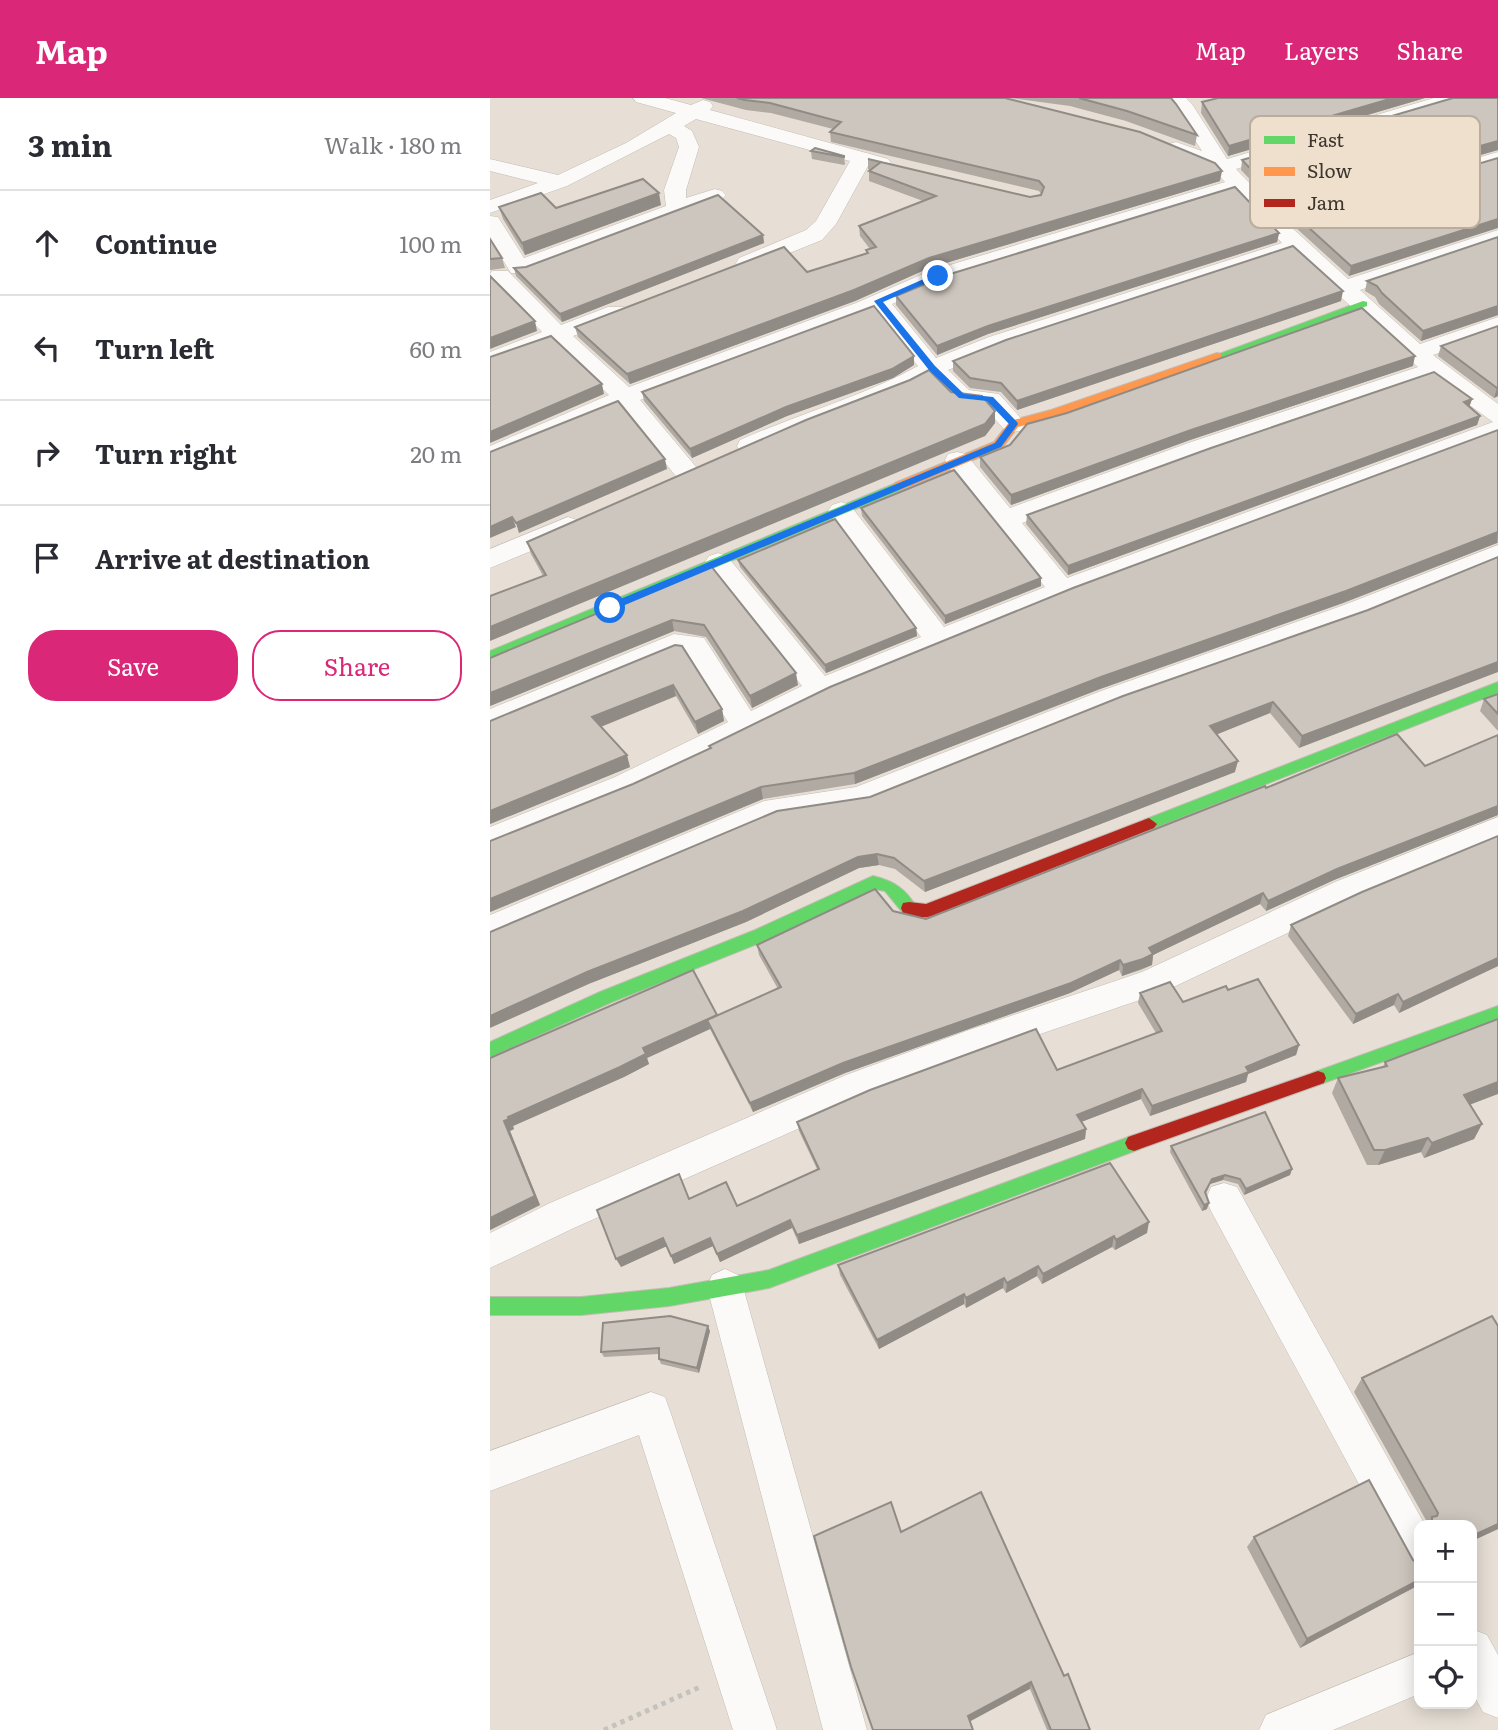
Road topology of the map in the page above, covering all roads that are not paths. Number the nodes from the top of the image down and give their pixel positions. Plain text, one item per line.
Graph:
1 (643, 98) edge
2 (713, 98) edge
3 (1455, 98) edge
4 (1209, 101) edge
5 (1179, 103) edge
6 (696, 112) junction
7 (1394, 116) edge
8 (670, 126) junction
9 (1160, 141) edge
10 (1498, 158) edge
11 (861, 159) junction
12 (1250, 159) edge
13 (1480, 163) edge
14 (490, 165) edge
15 (898, 167) edge
16 (1222, 167) junction
17 (560, 181) junction
18 (1238, 185) junction
19 (715, 195) edge
20 (1250, 197) edge
21 (490, 207) edge
22 (677, 209) junction
23 (490, 222) edge
24 (1281, 228) edge
25 (1498, 237) edge
26 (1296, 244) junction
27 (721, 272) edge
28 (503, 275) edge
29 (1346, 287) junction
30 (878, 301) junction
31 (1363, 303) junction
32 (633, 306) edge
33 (1498, 324) edge
34 (557, 334) junction
35 (490, 360) edge
36 (1426, 361) junction
37 (932, 368) junction
38 (625, 397) junction
39 (1498, 416) edge
40 (1014, 424) junction
41 (1498, 429) edge
42 (733, 453) edge
43 (490, 455) edge
44 (957, 460) junction
45 (711, 463) edge
46 (841, 511) junction
47 (587, 518) edge
48 (1006, 519) junction
49 (1498, 554) edge
50 (490, 559) edge
51 (718, 562) junction
52 (1062, 590) junction
53 (939, 640) junction
54 (490, 657) edge
55 (1498, 687) edge
56 (820, 688) junction
57 (490, 721) edge
58 (746, 727) junction
59 (1498, 829) edge
60 (490, 840) edge
61 (490, 929) edge
62 (1498, 1013) edge
63 (490, 1050) edge
64 (1224, 1199) dead end
65 (490, 1251) edge
66 (725, 1287) junction
67 (490, 1306) edge
68 (490, 1471) edge
69 (1414, 1546) edge
70 (1414, 1675) edge
71 (755, 1730) edge
72 (845, 1730) edge
73 (1281, 1730) edge

1 - 6 street
2 - 6 street
3 - 7 street
4 - 5 street
5 - 16 street
6 - 8 street
6 - 11 street
8 - 17 street
8 - 22 street
9 - 16 street
10 - 13 street
11 - 15 street
11 - 27 street
12 - 16 street
14 - 17 street
16 - 18 street
17 - 21 street
18 - 20 street
18 - 30 street
19 - 22 street
22 - 28 street
23 - 28 street
24 - 26 street
25 - 29 street
26 - 29 street
26 - 37 street
28 - 34 street
29 - 31 street
30 - 37 street
30 - 38 street
31 - 36 street
31 - 40 street
32 - 34 street
33 - 36 street
34 - 35 street
34 - 38 street
36 - 39 street
36 - 48 street
37 - 40 street
37 - 42 street
38 - 43 street
38 - 45 street
40 - 44 street
41 - 52 street
44 - 46 street
44 - 48 street
46 - 51 street
46 - 53 street
47 - 50 street
48 - 52 street
49 - 61 street
51 - 54 street
51 - 56 street
52 - 53 street
53 - 56 street
55 - 63 street
56 - 58 street
57 - 58 street
58 - 60 street
59 - 65 street
62 - 66 street
64 - 69 street
66 - 67 street
66 - 72 street
68 - 71 street
70 - 73 street

